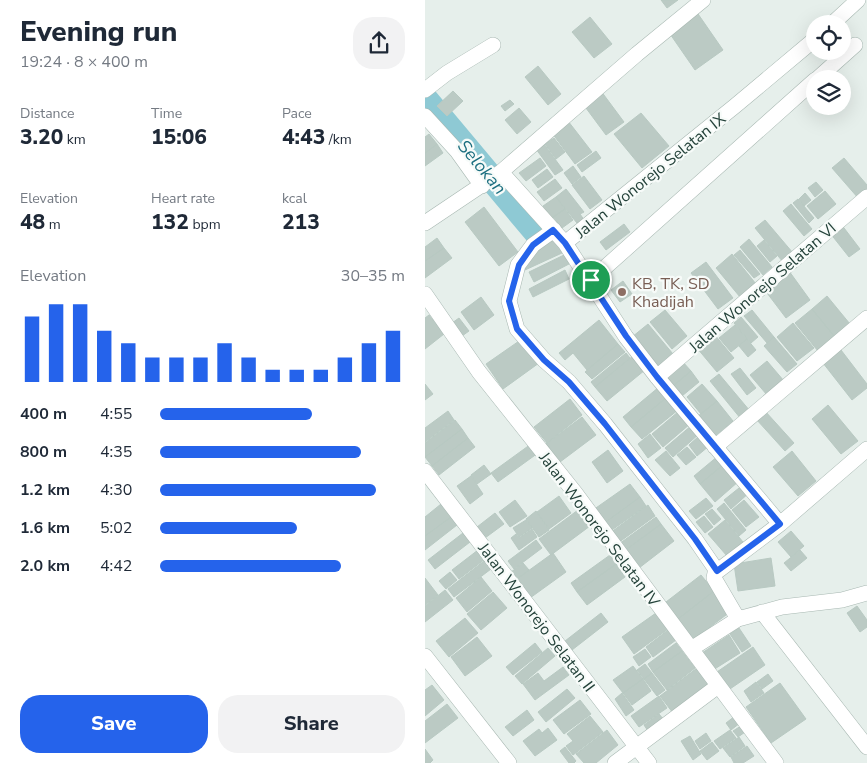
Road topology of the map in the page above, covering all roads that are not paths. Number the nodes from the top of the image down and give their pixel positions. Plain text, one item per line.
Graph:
1 (703, 0) edge
2 (858, 0) edge
3 (842, 15) edge
4 (855, 44) dead end
5 (493, 46) dead end
6 (806, 47) edge
7 (827, 70) edge
8 (427, 88) edge
9 (806, 89) edge
10 (425, 116) edge
11 (492, 179) junction
12 (867, 197) edge
13 (425, 222) edge
14 (553, 230) junction
15 (565, 243) junction
16 (591, 280) junction
17 (425, 294) edge
18 (867, 318) edge
19 (657, 377) junction
20 (715, 447) junction
21 (867, 450) edge
22 (425, 471) edge
23 (780, 524) junction
24 (721, 567) junction
25 (867, 593) edge
26 (762, 612) junction
27 (738, 619) junction
28 (691, 649) junction
29 (425, 656) edge
30 (718, 686) junction
31 (636, 746) junction
32 (867, 747) edge
33 (509, 763) edge
34 (615, 763) edge
35 (649, 763) edge
36 (776, 763) edge

1 - 11 street
2 - 3 street
4 - 7 street
5 - 8 street
6 - 15 street, Jalan Wonorejo Selatan IX
9 - 16 street
10 - 11 street
11 - 13 street
11 - 14 street
12 - 19 street, Jalan Wonorejo Selatan VI
14 - 15 street
14 - 24 street
15 - 16 street
16 - 19 street
17 - 28 street, Jalan Wonorejo Selatan IV
18 - 20 street
19 - 20 street
20 - 23 street
21 - 23 street
22 - 31 street, Jalan Wonorejo Selatan II
23 - 24 street
24 - 27 street
25 - 26 street
26 - 27 street
26 - 32 street
27 - 28 street
28 - 30 street, Jalan Wonorejo Selatan IV
29 - 33 street
30 - 31 street
30 - 36 street, Jalan Wonorejo Selatan IV
31 - 34 street
31 - 35 street, Jalan Wonorejo Selatan II

